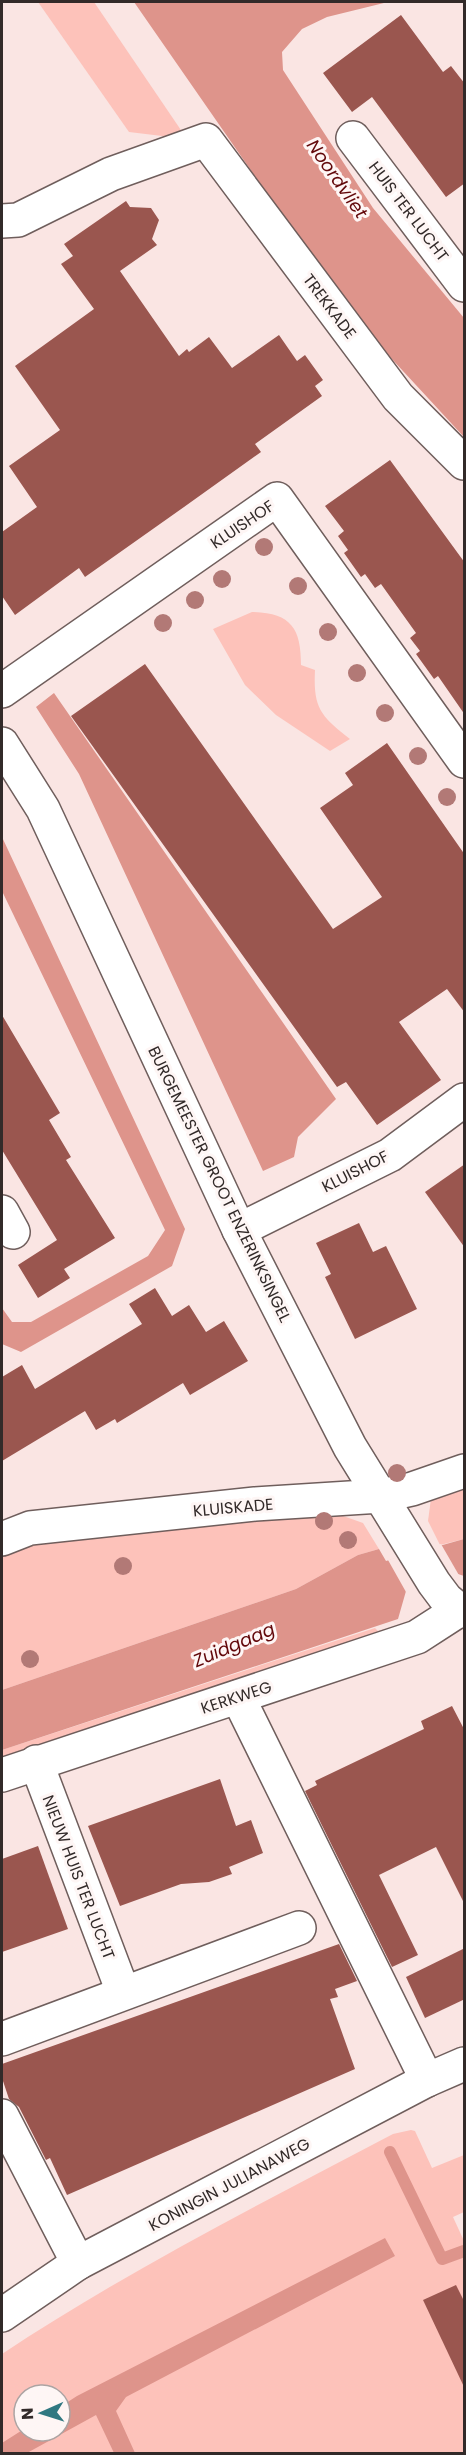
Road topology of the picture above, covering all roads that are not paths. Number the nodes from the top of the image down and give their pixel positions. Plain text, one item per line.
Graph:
1 (353, 138) dead end
2 (2, 221) edge
3 (465, 285) edge
4 (465, 463) edge
5 (2, 691) edge
6 (2, 744) edge
7 (465, 761) edge
8 (465, 1100) edge
9 (239, 1230) junction
10 (465, 1471) edge
11 (381, 1496) junction
12 (2, 1539) edge
13 (462, 1611) edge
14 (238, 1697) junction
15 (36, 1762) junction
16 (2, 1775) edge
17 (299, 1928) dead end
18 (123, 1992) junction
19 (2, 2039) edge
20 (465, 2064) edge
21 (427, 2080) junction
22 (2, 2116) edge
23 (78, 2263) junction
24 (2, 2315) edge

1 - 3 street, HUIS TER LUCHT
2 - 4 street, TREKKADE
5 - 7 street, KLUISHOF
6 - 9 street, BURGEMEESTER GROOT ENZERINKSINGEL
8 - 9 street, KLUISHOF
9 - 11 street, BURGEMEESTER GROOT ENZERINKSINGEL
10 - 11 street, KLUISKADE
11 - 12 street, KLUISKADE
11 - 13 street, BURGEMEESTER GROOT ENZERINKSINGEL
13 - 14 street, KERKWEG
14 - 15 street, KERKWEG
14 - 21 street
15 - 16 street, KERKWEG
15 - 18 street, NIEUW HUIS TER LUCHT
17 - 18 street
18 - 19 street
20 - 21 street, KONINGIN JULIANAWEG
21 - 23 street, KONINGIN JULIANAWEG
22 - 23 street
23 - 24 street, KONINGIN JULIANAWEG

